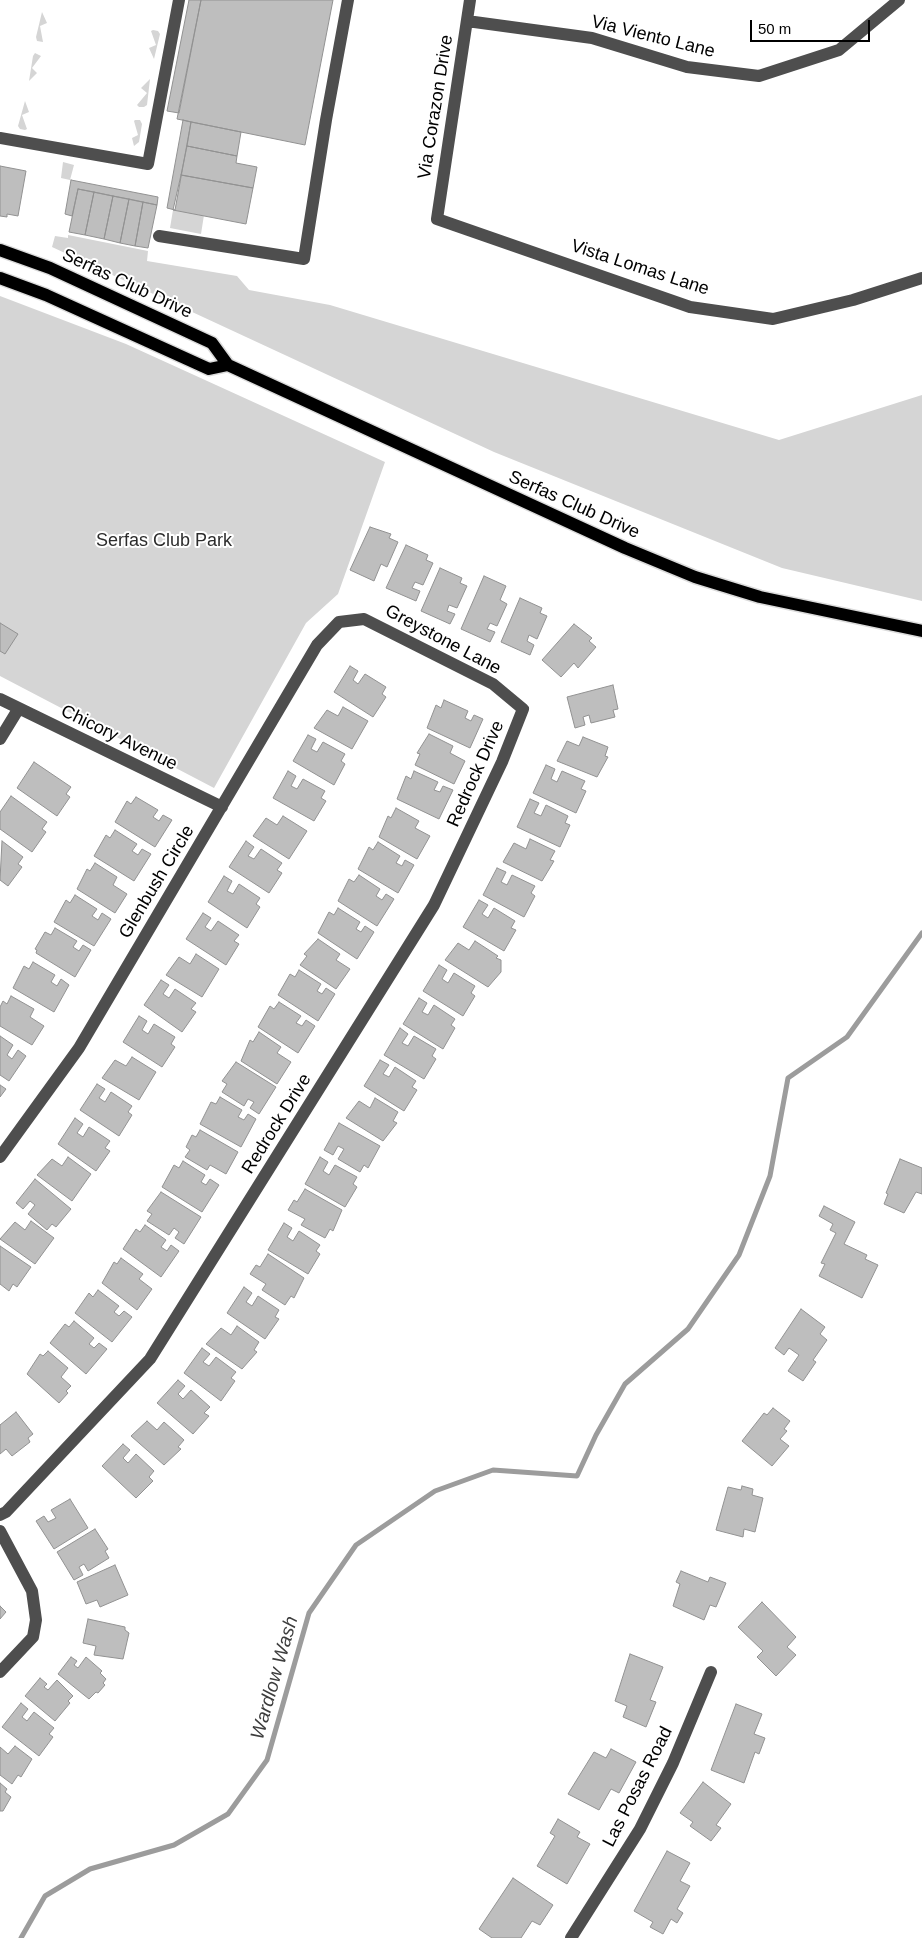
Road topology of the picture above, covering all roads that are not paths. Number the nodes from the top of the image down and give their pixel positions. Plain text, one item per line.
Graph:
1 (179, 0) edge
2 (348, 0) edge
3 (470, 0) edge
4 (899, 0) edge
5 (467, 21) junction
6 (0, 138) edge
7 (437, 219) joint
8 (159, 236) dead end
9 (0, 250) edge
10 (0, 278) edge
11 (922, 278) edge
12 (228, 365) junction
13 (339, 622) joint
14 (922, 631) edge
15 (0, 699) edge
16 (19, 708) junction
17 (524, 709) joint
18 (0, 739) edge
19 (222, 807) junction
20 (0, 1157) edge
21 (0, 1515) edge
22 (0, 1532) edge
23 (0, 1672) edge
24 (711, 1672) dead end
25 (571, 1938) edge

1 - 6 street
2 - 8 street
3 - 5 street, Via Corazon Drive
4 - 5 street, Via Viento Lane
5 - 7 street, Via Corazon Drive
7 - 11 street, Vista Lomas Lane
9 - 12 main road, Serfas Club Drive
10 - 12 main road, Serfas Club Drive
12 - 14 main road, Serfas Club Drive
13 - 17 street, Greystone Lane
13 - 19 street, Glenbush Circle
15 - 16 street, Chicory Avenue
16 - 18 street
16 - 19 street, Chicory Avenue
17 - 21 street, Redrock Drive
19 - 20 street, Glenbush Circle
22 - 23 street
24 - 25 street, Las Posas Road

